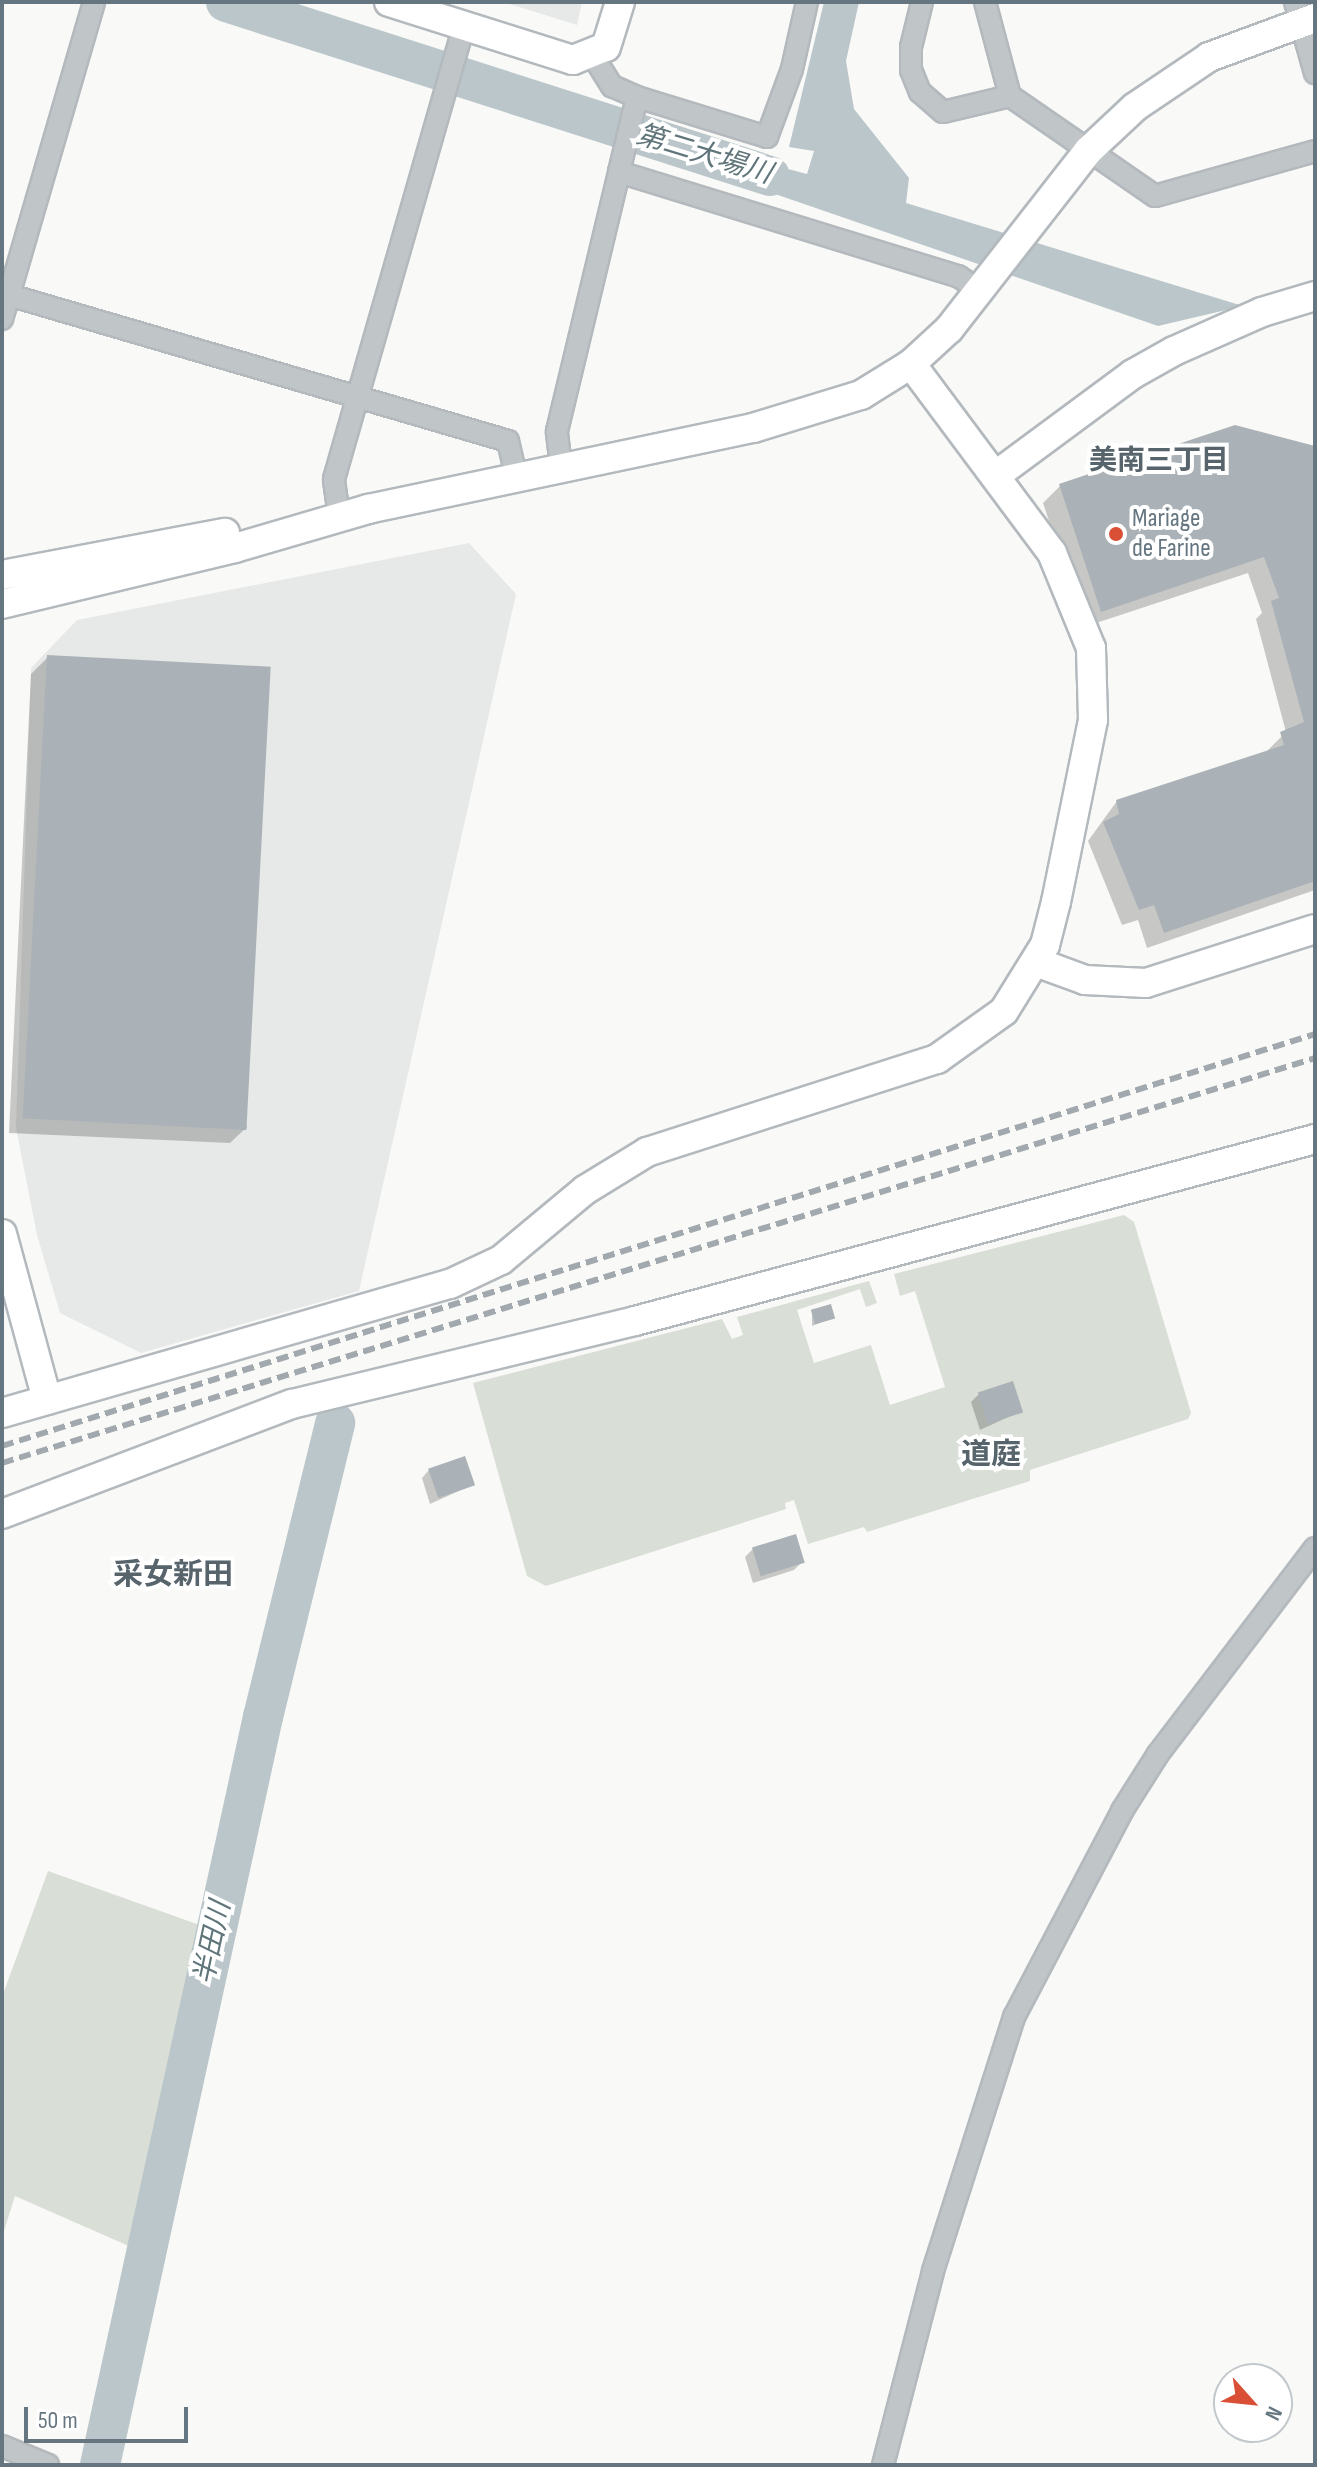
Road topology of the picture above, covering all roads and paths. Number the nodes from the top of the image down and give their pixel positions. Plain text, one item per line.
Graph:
1 (94, 2) edge
2 (389, 2) edge
3 (620, 2) edge
4 (807, 2) edge
5 (922, 2) edge
6 (985, 2) edge
7 (1304, 14) edge
8 (460, 38) junction
9 (593, 56) junction
10 (1315, 73) edge
11 (1010, 96) junction
12 (637, 97) junction
13 (1088, 151) junction
14 (1315, 151) edge
15 (619, 172) junction
16 (984, 285) junction
17 (6, 294) edge
18 (1315, 296) edge
19 (2, 319) edge
20 (911, 364) junction
21 (357, 396) junction
22 (561, 466) junction
23 (516, 475) junction
24 (995, 476) junction
25 (339, 516) junction
26 (309, 523) junction
27 (2, 575) edge
28 (2, 604) edge
29 (1315, 929) edge
30 (1036, 962) junction
31 (1315, 1139) edge
32 (2, 1234) edge
33 (47, 1400) junction
34 (2, 1413) edge
35 (2, 1514) edge
36 (1315, 1548) edge
37 (2, 2446) edge
38 (48, 2465) edge
39 (883, 2465) edge

1 - 17 street
2 - 8 street
3 - 9 street
4 - 12 street
5 - 11 street
6 - 11 street
7 - 10 street
7 - 13 street
8 - 9 street
8 - 21 street
9 - 12 street
11 - 13 street
12 - 15 street
13 - 14 street
13 - 16 street
15 - 16 street
15 - 22 street
16 - 20 street
17 - 19 street
17 - 21 street
18 - 24 street
20 - 22 street
20 - 24 street
21 - 23 street
21 - 25 street
22 - 23 street
23 - 25 street
24 - 30 street
25 - 26 street
26 - 27 street
26 - 28 street
29 - 30 street
30 - 33 street
31 - 35 street
32 - 33 street
33 - 34 street
36 - 39 street
37 - 38 street

